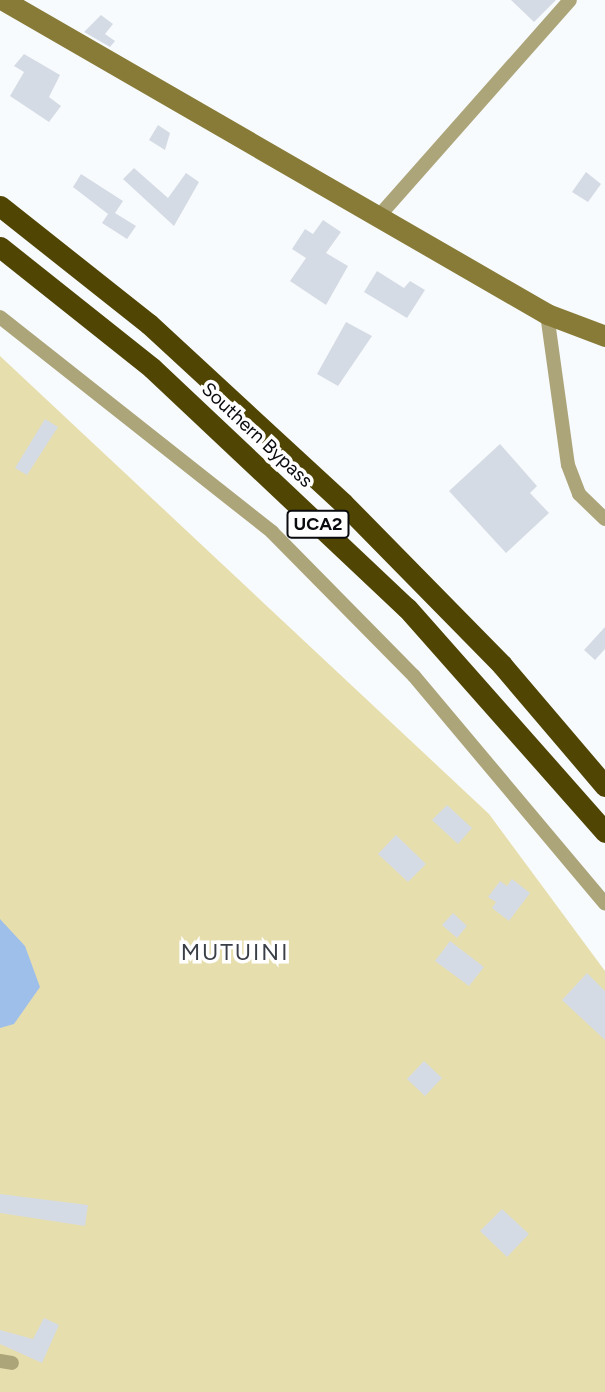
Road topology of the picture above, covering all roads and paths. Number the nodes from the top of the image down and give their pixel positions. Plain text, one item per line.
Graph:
1 (3, 0) edge
2 (570, 0) edge
3 (0, 206) edge
4 (379, 216) junction
5 (0, 247) edge
6 (547, 314) junction
7 (0, 317) edge
8 (605, 336) edge
9 (605, 519) edge
10 (605, 786) edge
11 (605, 832) edge
12 (605, 904) edge

1 - 4 main road
2 - 4 street
3 - 10 highway, Southern Bypass / UCA2
4 - 6 main road
5 - 11 highway, Southern Bypass / UCA2
6 - 8 main road
6 - 9 street
7 - 12 street

